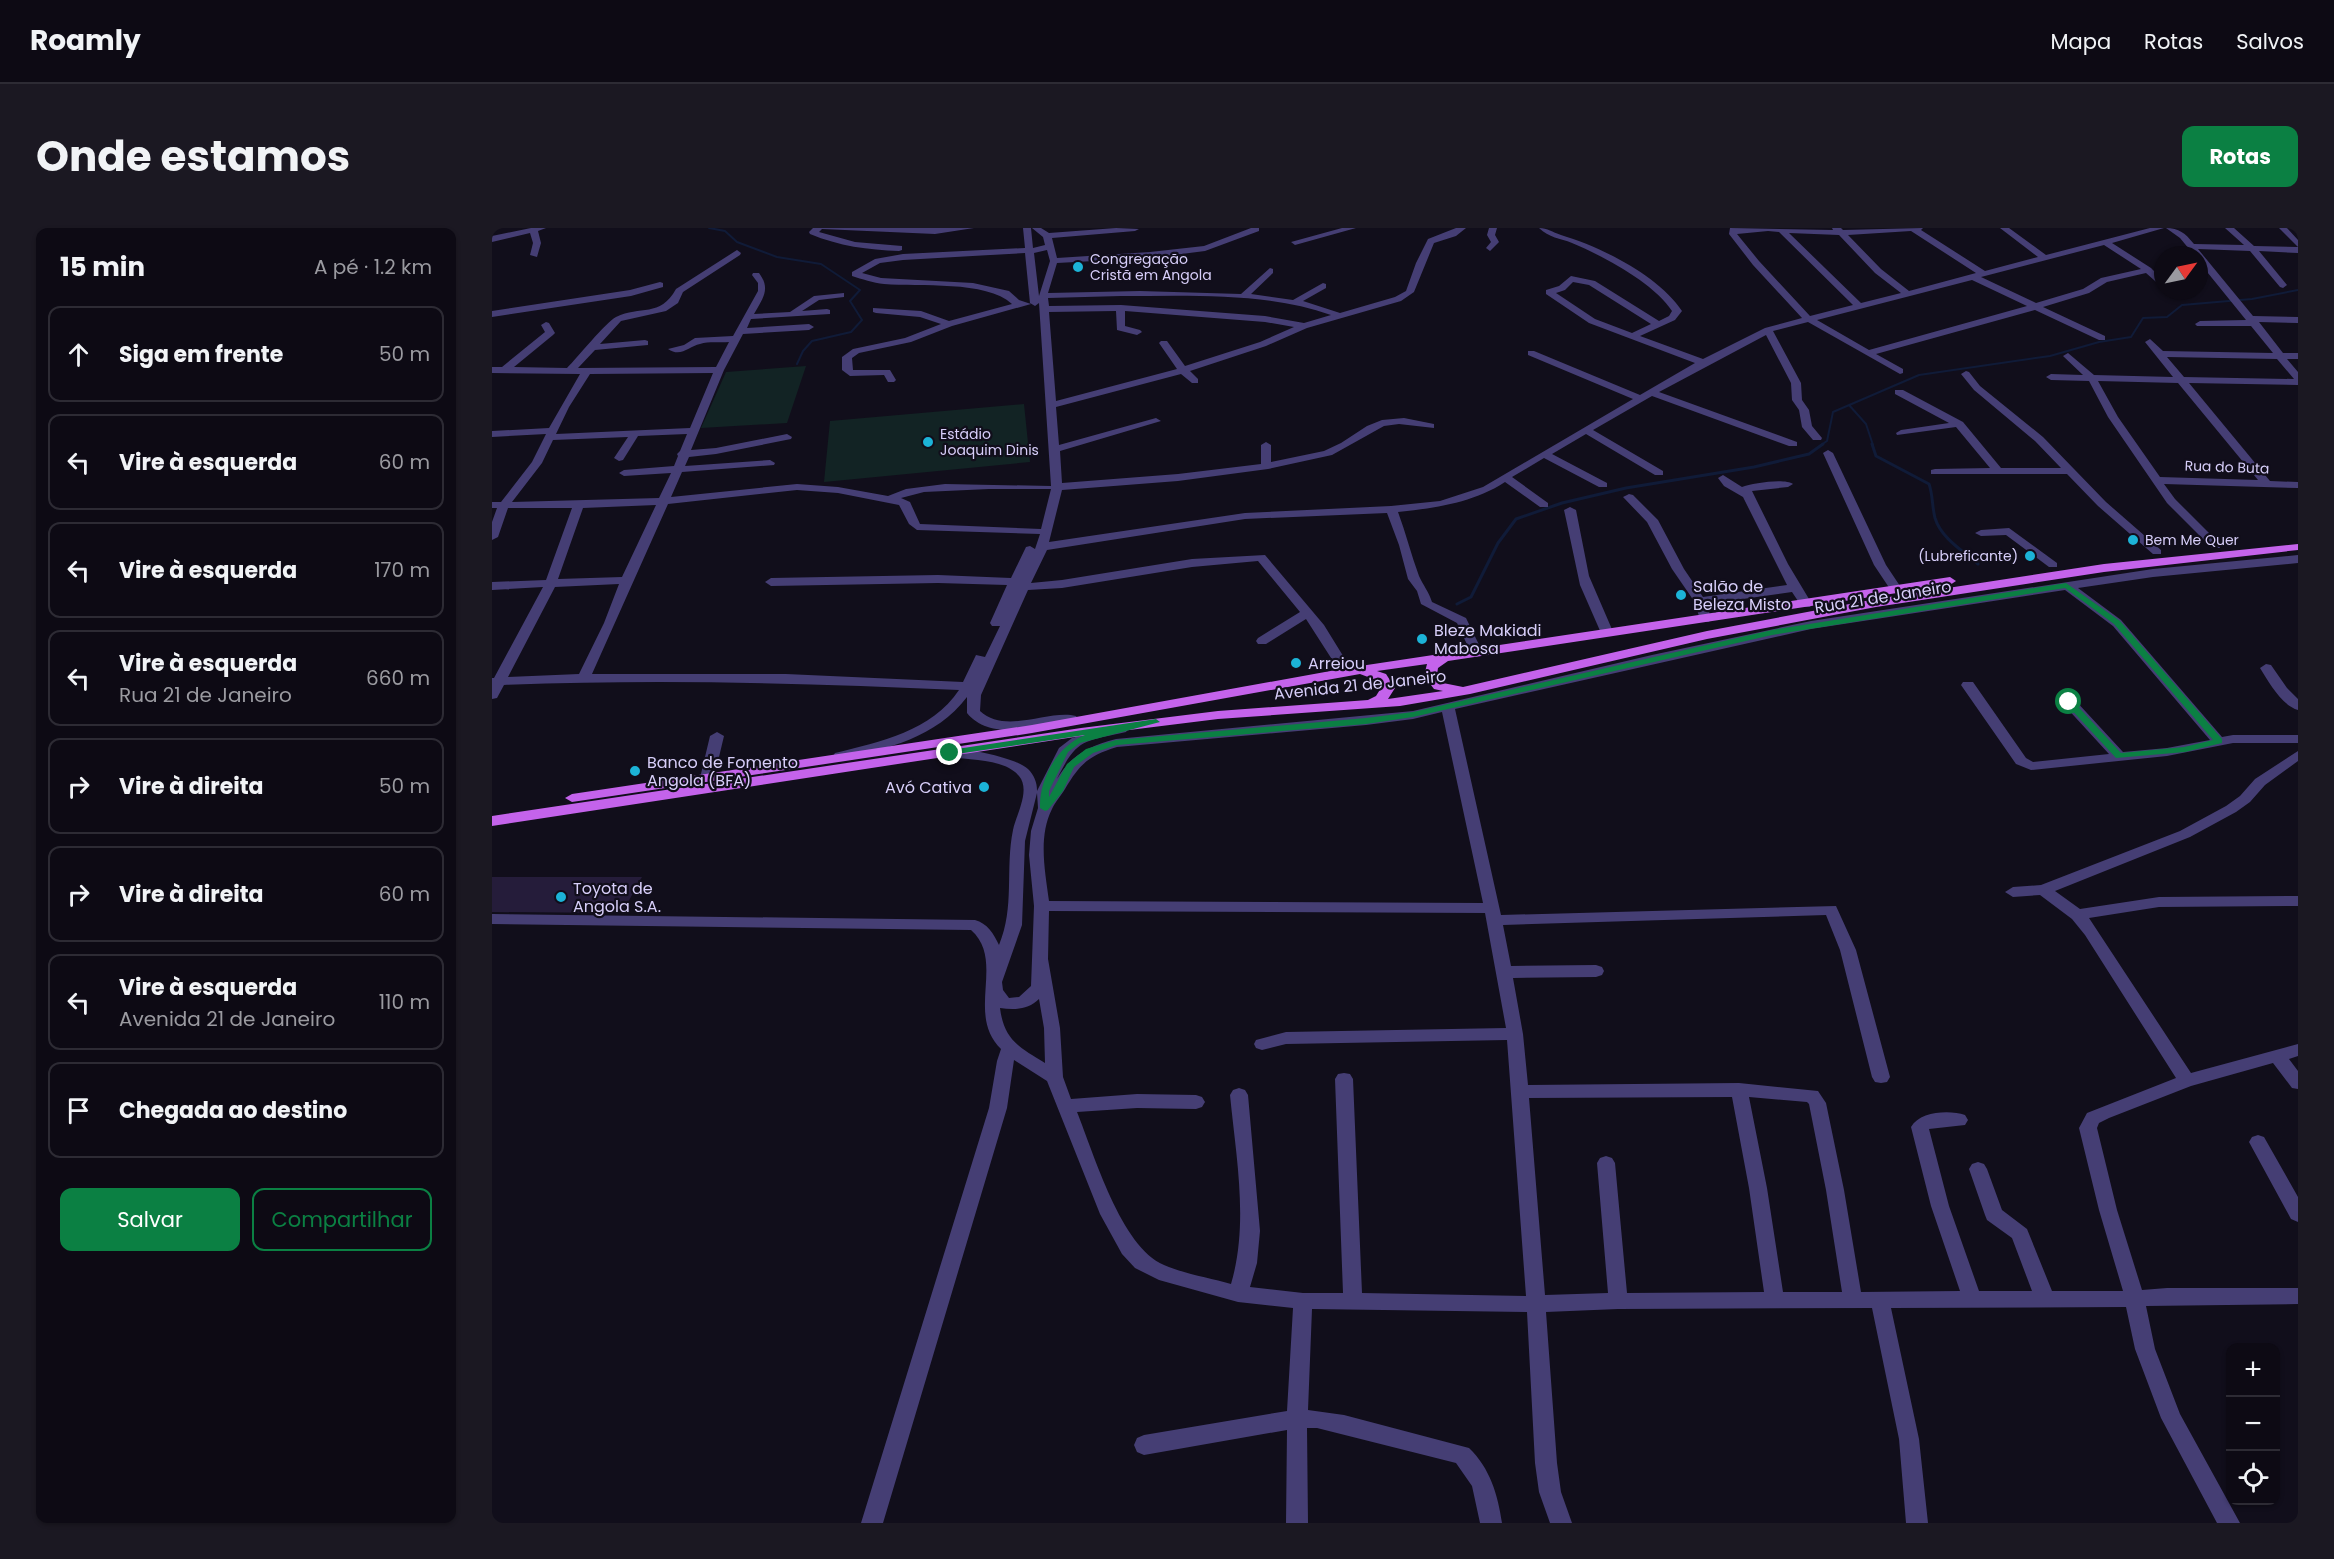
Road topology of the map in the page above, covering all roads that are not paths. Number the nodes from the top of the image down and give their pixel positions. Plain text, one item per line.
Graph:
1 (819, 228) edge
2 (826, 228) edge
3 (970, 228) edge
4 (1352, 228) edge
5 (1462, 228) edge
6 (1493, 228) edge
7 (1544, 228) edge
8 (1907, 228) edge
9 (1912, 228) edge
10 (1919, 228) edge
11 (2004, 228) edge
12 (2160, 228) edge
13 (2170, 228) edge
14 (2229, 228) edge
15 (2283, 228) edge
16 (538, 229) edge
17 (843, 229) edge
18 (1031, 229) edge
19 (1135, 229) edge
20 (1256, 229) edge
21 (1734, 229) edge
22 (1781, 229) edge
23 (1838, 230) edge
24 (1048, 232) edge
25 (492, 239) edge
26 (1294, 242) dead end
27 (2105, 242) junction
28 (2298, 245) edge
29 (2192, 246) edge
30 (2208, 247) edge
31 (898, 248) dead end
32 (1490, 248) dead end
33 (2253, 249) junction
34 (1028, 250) junction
35 (2298, 250) edge
36 (737, 253) dead end
37 (534, 255) dead end
38 (1053, 255) junction
39 (2043, 258) junction
40 (1030, 262) junction
41 (2208, 266) edge
42 (1270, 270) dead end
43 (2148, 270) junction
44 (1982, 273) junction
45 (756, 275) dead end
46 (1971, 276) junction
47 (2154, 276) edge
48 (660, 285) dead end
49 (2283, 285) dead end
50 (1323, 286) dead end
51 (1907, 293) junction
52 (604, 295) junction
53 (841, 295) dead end
54 (1245, 295) junction
55 (1295, 302) junction
56 (1041, 303) junction
57 (1021, 304) junction
58 (1859, 306) junction
59 (2037, 306) junction
60 (1121, 308) junction
61 (876, 310) dead end
62 (827, 312) dead end
63 (492, 314) edge
64 (788, 315) junction
65 (1338, 315) junction
66 (746, 317) junction
67 (1807, 318) junction
68 (618, 319) junction
69 (2298, 320) edge
70 (2253, 321) junction
71 (1656, 323) junction
72 (949, 324) junction
73 (2200, 324) dead end
74 (546, 325) dead end
75 (1304, 326) junction
76 (809, 327) dead end
77 (1768, 330) junction
78 (1137, 332) dead end
79 (738, 335) junction
80 (1632, 336) junction
81 (2102, 338) dead end
82 (2150, 342) dead end
83 (645, 343) dead end
84 (1164, 343) dead end
85 (595, 346) junction
86 (674, 349) dead end
87 (1531, 353) dead end
88 (1868, 353) junction
89 (2159, 354) junction
90 (2278, 355) junction
91 (2068, 356) dead end
92 (2298, 356) edge
93 (1703, 363) junction
94 (492, 369) edge
95 (506, 369) junction
96 (718, 370) junction
97 (1181, 370) junction
98 (587, 371) junction
99 (1900, 371) dead end
100 (570, 372) junction
101 (1966, 374) dead end
102 (2051, 377) dead end
103 (2092, 378) junction
104 (2178, 378) junction
105 (891, 380) dead end
106 (2298, 380) edge
107 (1195, 381) dead end
108 (1899, 392) dead end
109 (1652, 393) junction
110 (1641, 399) junction
111 (1050, 406) junction
112 (1156, 421) dead end
113 (1959, 424) junction
114 (1430, 426) dead end
115 (1586, 430) junction
116 (693, 431) junction
117 (636, 432) junction
118 (1901, 433) dead end
119 (492, 434) edge
120 (551, 434) junction
121 (787, 437) dead end
122 (1818, 438) dead end
123 (1793, 444) dead end
124 (1266, 445) dead end
125 (1055, 449) junction
126 (1828, 453) dead end
127 (682, 454) junction
128 (1545, 454) junction
129 (619, 458) dead end
130 (770, 463) dead end
131 (1266, 465) junction
132 (678, 470) junction
133 (1998, 471) junction
134 (2070, 471) junction
135 (1935, 472) dead end
136 (624, 473) dead end
137 (1659, 473) dead end
138 (1506, 478) junction
139 (1723, 478) dead end
140 (2156, 480) junction
141 (2266, 483) junction
142 (1788, 484) dead end
143 (1603, 485) dead end
144 (2298, 485) edge
145 (1052, 487) junction
146 (766, 489) junction
147 (1747, 495) junction
148 (1629, 497) dead end
149 (892, 498) junction
150 (663, 501) junction
151 (759, 501) dead end
152 (492, 505) edge
153 (504, 505) junction
154 (579, 505) junction
155 (1544, 505) dead end
156 (1391, 509) junction
157 (1570, 510) dead end
158 (1038, 531) junction
159 (1981, 533) dead end
160 (492, 537) edge
161 (2298, 539) edge
162 (2216, 546) junction
163 (1042, 547) junction
164 (2298, 548) edge
165 (2157, 552) junction
166 (2298, 559) edge
167 (2053, 565) junction
168 (626, 580) junction
169 (771, 582) dead end
170 (551, 583) junction
171 (1020, 584) junction
172 (2066, 585) junction
173 (492, 586) edge
174 (1795, 588) junction
175 (1896, 589) junction
176 (1700, 600) junction
177 (1806, 604) junction
178 (1308, 613) junction
179 (1705, 619) junction
180 (1607, 633) junction
181 (1262, 641) dead end
182 (1477, 653) junction
183 (1445, 657) junction
184 (2266, 668) dead end
185 (1350, 671) junction
186 (584, 678) junction
187 (495, 682) edge
188 (1968, 685) dead end
189 (966, 686) junction
190 (1468, 691) junction
191 (492, 695) edge
192 (2069, 702) dead end
193 (1365, 705) junction
194 (2298, 706) edge
195 (1448, 708) junction
196 (1104, 715) junction
197 (1156, 722) junction
198 (717, 736) dead end
199 (2298, 739) edge
200 (2218, 741) junction
201 (950, 753) junction
202 (2298, 754) edge
203 (2119, 756) junction
204 (826, 759) junction
205 (707, 778) junction
206 (1045, 808) junction
207 (492, 811) edge
208 (492, 821) edge
209 (2043, 890) junction
210 (2013, 892) dead end
211 (2298, 901) edge
212 (1042, 906) junction
213 (1492, 914) junction
214 (2077, 915) junction
215 (492, 919) edge
216 (1041, 961) junction
217 (1596, 971) dead end
218 (1503, 972) junction
219 (993, 983) junction
220 (1515, 1034) junction
221 (1262, 1044) dead end
222 (1010, 1048) junction
223 (2298, 1050) edge
224 (2276, 1055) junction
225 (1054, 1077) junction
226 (1881, 1077) dead end
227 (1344, 1079) dead end
228 (2187, 1081) junction
229 (2298, 1083) edge
230 (1739, 1090) junction
231 (1519, 1092) junction
232 (1239, 1095) dead end
233 (1196, 1102) dead end
234 (1066, 1106) junction
235 (1959, 1120) dead end
236 (2258, 1142) dead end
237 (1606, 1163) dead end
238 (1978, 1169) dead end
239 (2298, 1214) edge
240 (1238, 1294) junction
241 (2298, 1296) edge
242 (1972, 1298) junction
243 (2045, 1299) junction
244 (2134, 1299) junction
245 (1853, 1300) junction
246 (1880, 1300) junction
247 (1303, 1301) junction
248 (1618, 1301) junction
249 (1775, 1301) junction
250 (1353, 1302) junction
251 (1536, 1304) junction
252 (1298, 1419) junction
253 (1144, 1445) dead end
254 (872, 1523) edge
255 (1296, 1523) edge
256 (1491, 1523) edge
257 (1562, 1523) edge
258 (1917, 1523) edge
259 (2229, 1523) edge

1 - 31 street
2 - 17 street
3 - 17 street
4 - 26 street
5 - 65 street
6 - 32 street
7 - 71 street
8 - 9 street
8 - 23 street
9 - 10 street
9 - 44 street
11 - 39 street
12 - 27 street
13 - 29 street
14 - 33 street
15 - 28 street
16 - 25 street
16 - 37 street
18 - 24 street
18 - 34 street
19 - 24 street
20 - 38 street
21 - 22 street
21 - 67 street
22 - 23 street
22 - 58 street
23 - 51 street
24 - 38 street
27 - 39 street
27 - 43 street
30 - 33 street
33 - 35 street
33 - 49 street
34 - 38 street
34 - 40 street
34 - 57 street
36 - 68 street
38 - 40 street
38 - 56 street
39 - 44 street
40 - 56 street
41 - 70 street
42 - 54 street
43 - 47 street
43 - 59 street
44 - 46 street
45 - 66 street
46 - 51 street
46 - 59 street
48 - 52 street
50 - 55 street
51 - 58 street
52 - 63 street
52 - 68 street
53 - 64 street
54 - 55 street
54 - 56 street
55 - 65 street
56 - 57 street
56 - 60 street
56 - 111 street
56 - 145 street
57 - 72 street
58 - 67 street
59 - 81 street
59 - 88 street
60 - 75 street
60 - 78 street
61 - 72 street
62 - 64 street
64 - 66 street
65 - 75 street
66 - 79 street
67 - 77 street
67 - 88 street
68 - 85 street
69 - 70 street
70 - 73 street
70 - 90 street
71 - 80 street
71 - 80 street
72 - 105 street
74 - 95 street
75 - 97 street
76 - 79 street
77 - 93 street
77 - 122 street
79 - 86 street
79 - 96 street
80 - 93 street
82 - 89 street
83 - 85 street
84 - 97 street
85 - 100 street
87 - 110 street
88 - 99 street
89 - 90 street
89 - 104 street
90 - 92 street
90 - 106 street
91 - 103 street
93 - 109 street
94 - 95 street
95 - 100 street
96 - 98 street
96 - 116 street
97 - 107 street
97 - 111 street
98 - 100 street
98 - 120 street
101 - 134 street
102 - 103 street
103 - 104 street
103 - 140 street
104 - 106 street
104 - 141 street
108 - 113 street
109 - 110 street
109 - 123 street
110 - 115 street
111 - 125 street
112 - 125 street
113 - 118 street
113 - 133 street
114 - 131 street
115 - 128 street
115 - 137 street
116 - 117 street
116 - 127 street
117 - 120 street
117 - 129 street
119 - 120 street
120 - 153 street
121 - 127 street
124 - 131 street
125 - 145 street
126 - 175 street
127 - 132 street
128 - 138 street
128 - 143 street
130 - 132 street
131 - 145 street
132 - 136 street
132 - 150 street
133 - 134 street
133 - 135 street
134 - 165 street
138 - 155 street
138 - 156 street
139 - 147 street
140 - 141 street, Rua do Buta
140 - 162 street
141 - 144 street, Rua do Buta
142 - 147 street
145 - 149 street
145 - 158 street
145 - 163 street
146 - 149 street
146 - 150 street
146 - 151 street
147 - 174 street
148 - 176 street
149 - 158 street
150 - 154 street
150 - 168 street
152 - 153 street
153 - 154 street
153 - 160 street
154 - 170 street
156 - 163 street
156 - 182 street
157 - 180 street
158 - 171 street
159 - 167 street
161 - 162 main road, Avenida 21 de Janeiro
162 - 165 main road, Avenida 21 de Janeiro
163 - 171 street
164 - 190 main road, Avenida 21 de Janeiro
165 - 167 main road, Avenida 21 de Janeiro
166 - 172 street, Rua 21 de Janeiro
167 - 175 main road, Avenida 21 de Janeiro
168 - 170 street
168 - 186 street
169 - 171 street
170 - 173 street
170 - 187 street
171 - 178 street
171 - 189 street
171 - 196 street
172 - 195 street, Rua 21 de Janeiro
172 - 200 street
174 - 176 street
174 - 177 street
175 - 177 main road, Avenida 21 de Janeiro
176 - 179 street
177 - 179 main road, Avenida 21 de Janeiro
178 - 181 street
178 - 185 street
179 - 180 main road, Avenida 21 de Janeiro
180 - 182 main road, Avenida 21 de Janeiro
182 - 183 main road, Avenida 21 de Janeiro
183 - 185 main road, Avenida 21 de Janeiro
183 - 190 main road
184 - 194 street
185 - 193 main road
185 - 196 main road, Avenida 21 de Janeiro
186 - 187 street
186 - 189 street
187 - 191 street
188 - 203 street
189 - 204 street
190 - 193 main road, Avenida 21 de Janeiro
192 - 203 street
193 - 197 main road, Avenida 21 de Janeiro
195 - 206 street, Rua 21 de Janeiro
195 - 213 street
196 - 204 main road, Avenida 21 de Janeiro
197 - 201 main road, Avenida 21 de Janeiro
197 - 206 street
198 - 205 street
199 - 200 street
200 - 203 street
201 - 208 main road, Avenida 21 de Janeiro
201 - 219 street
202 - 209 street
204 - 205 main road, Avenida 21 de Janeiro
205 - 207 main road, Avenida 21 de Janeiro
206 - 212 street
209 - 210 street
209 - 214 street
211 - 214 street
212 - 213 street
212 - 216 street
213 - 218 street
213 - 226 street
214 - 228 street
215 - 219 street
216 - 219 street
216 - 225 street
217 - 218 street
218 - 220 street
219 - 222 street
220 - 221 street
220 - 231 street
222 - 225 street
222 - 254 street
223 - 224 street
224 - 228 street
224 - 229 street
225 - 234 street
227 - 250 street
228 - 244 street
230 - 231 street
230 - 245 street
230 - 249 street
231 - 251 street
232 - 240 street
233 - 234 street
234 - 240 street
235 - 242 street
236 - 239 street
237 - 248 street
238 - 243 street
240 - 247 street
241 - 244 street
242 - 243 street
242 - 246 street
243 - 244 street
244 - 259 street
245 - 246 street
245 - 249 street
246 - 258 street
247 - 250 street
247 - 252 street
248 - 249 street
248 - 251 street
250 - 251 street
251 - 257 street
252 - 253 street
252 - 255 street
252 - 256 street

